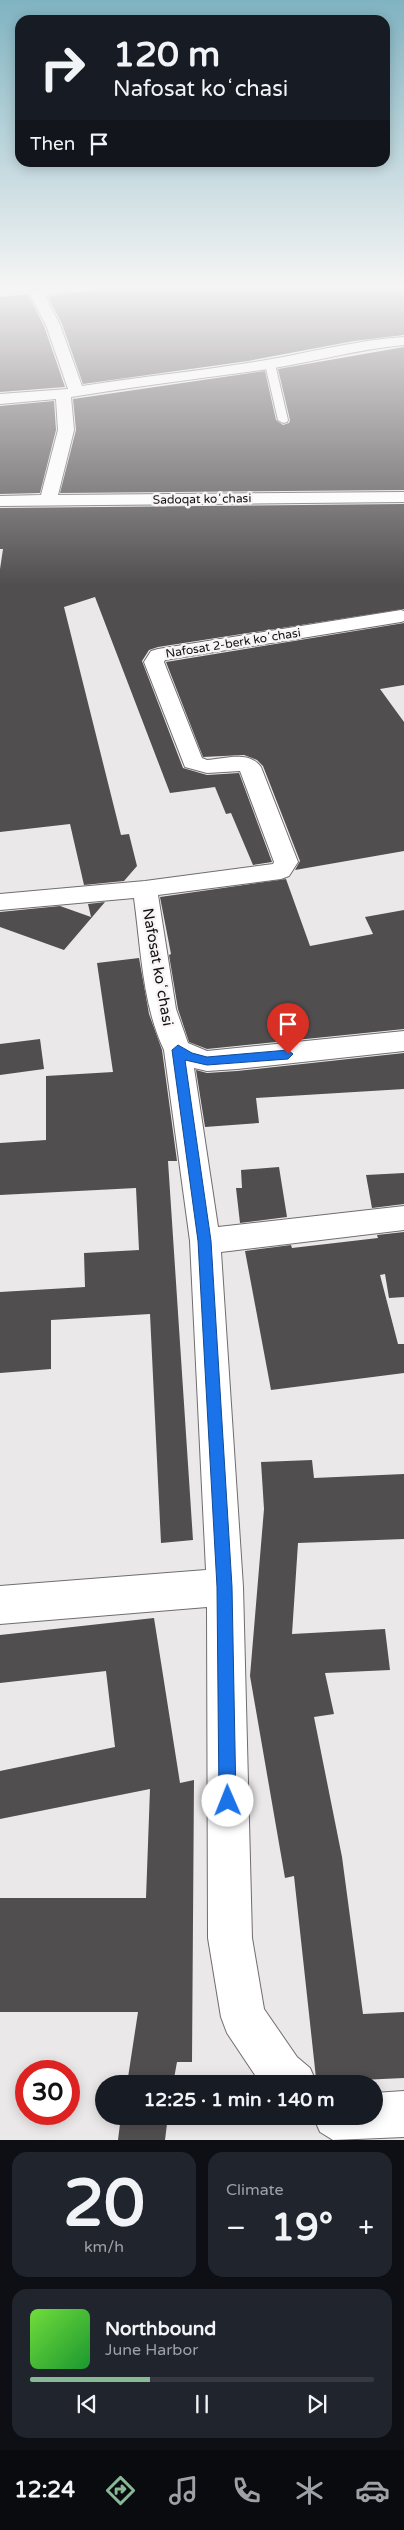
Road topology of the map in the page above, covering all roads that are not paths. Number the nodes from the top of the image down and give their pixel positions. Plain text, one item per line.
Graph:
1 (69, 387) edge
2 (100, 387) edge
3 (275, 387) edge
4 (70, 392) junction
5 (0, 399) edge
6 (283, 420) dead end
7 (404, 497) edge
8 (0, 501) edge
9 (48, 501) junction
10 (401, 616) dead end
11 (146, 889) junction
12 (0, 902) edge
13 (404, 1041) edge
14 (178, 1050) junction
15 (404, 1218) edge
16 (204, 1241) junction
17 (225, 1587) junction
18 (0, 1605) edge
19 (283, 2075) edge
20 (404, 2114) edge
21 (383, 2116) edge

1 - 4 street
2 - 4 street
3 - 6 lane
4 - 5 street
4 - 9 street
7 - 9 street, Sadoqat koʻchasi
8 - 9 street, Sadoqat koʻchasi
10 - 11 street, Nafosat 2-berk koʻchasi
11 - 12 street, Nafosat koʻchasi
11 - 14 street, Nafosat koʻchasi
13 - 14 street
14 - 16 street, Nafosat koʻchasi
15 - 16 street
16 - 17 street, Nafosat koʻchasi
17 - 18 street
17 - 19 street, Nafosat koʻchasi
20 - 21 street

